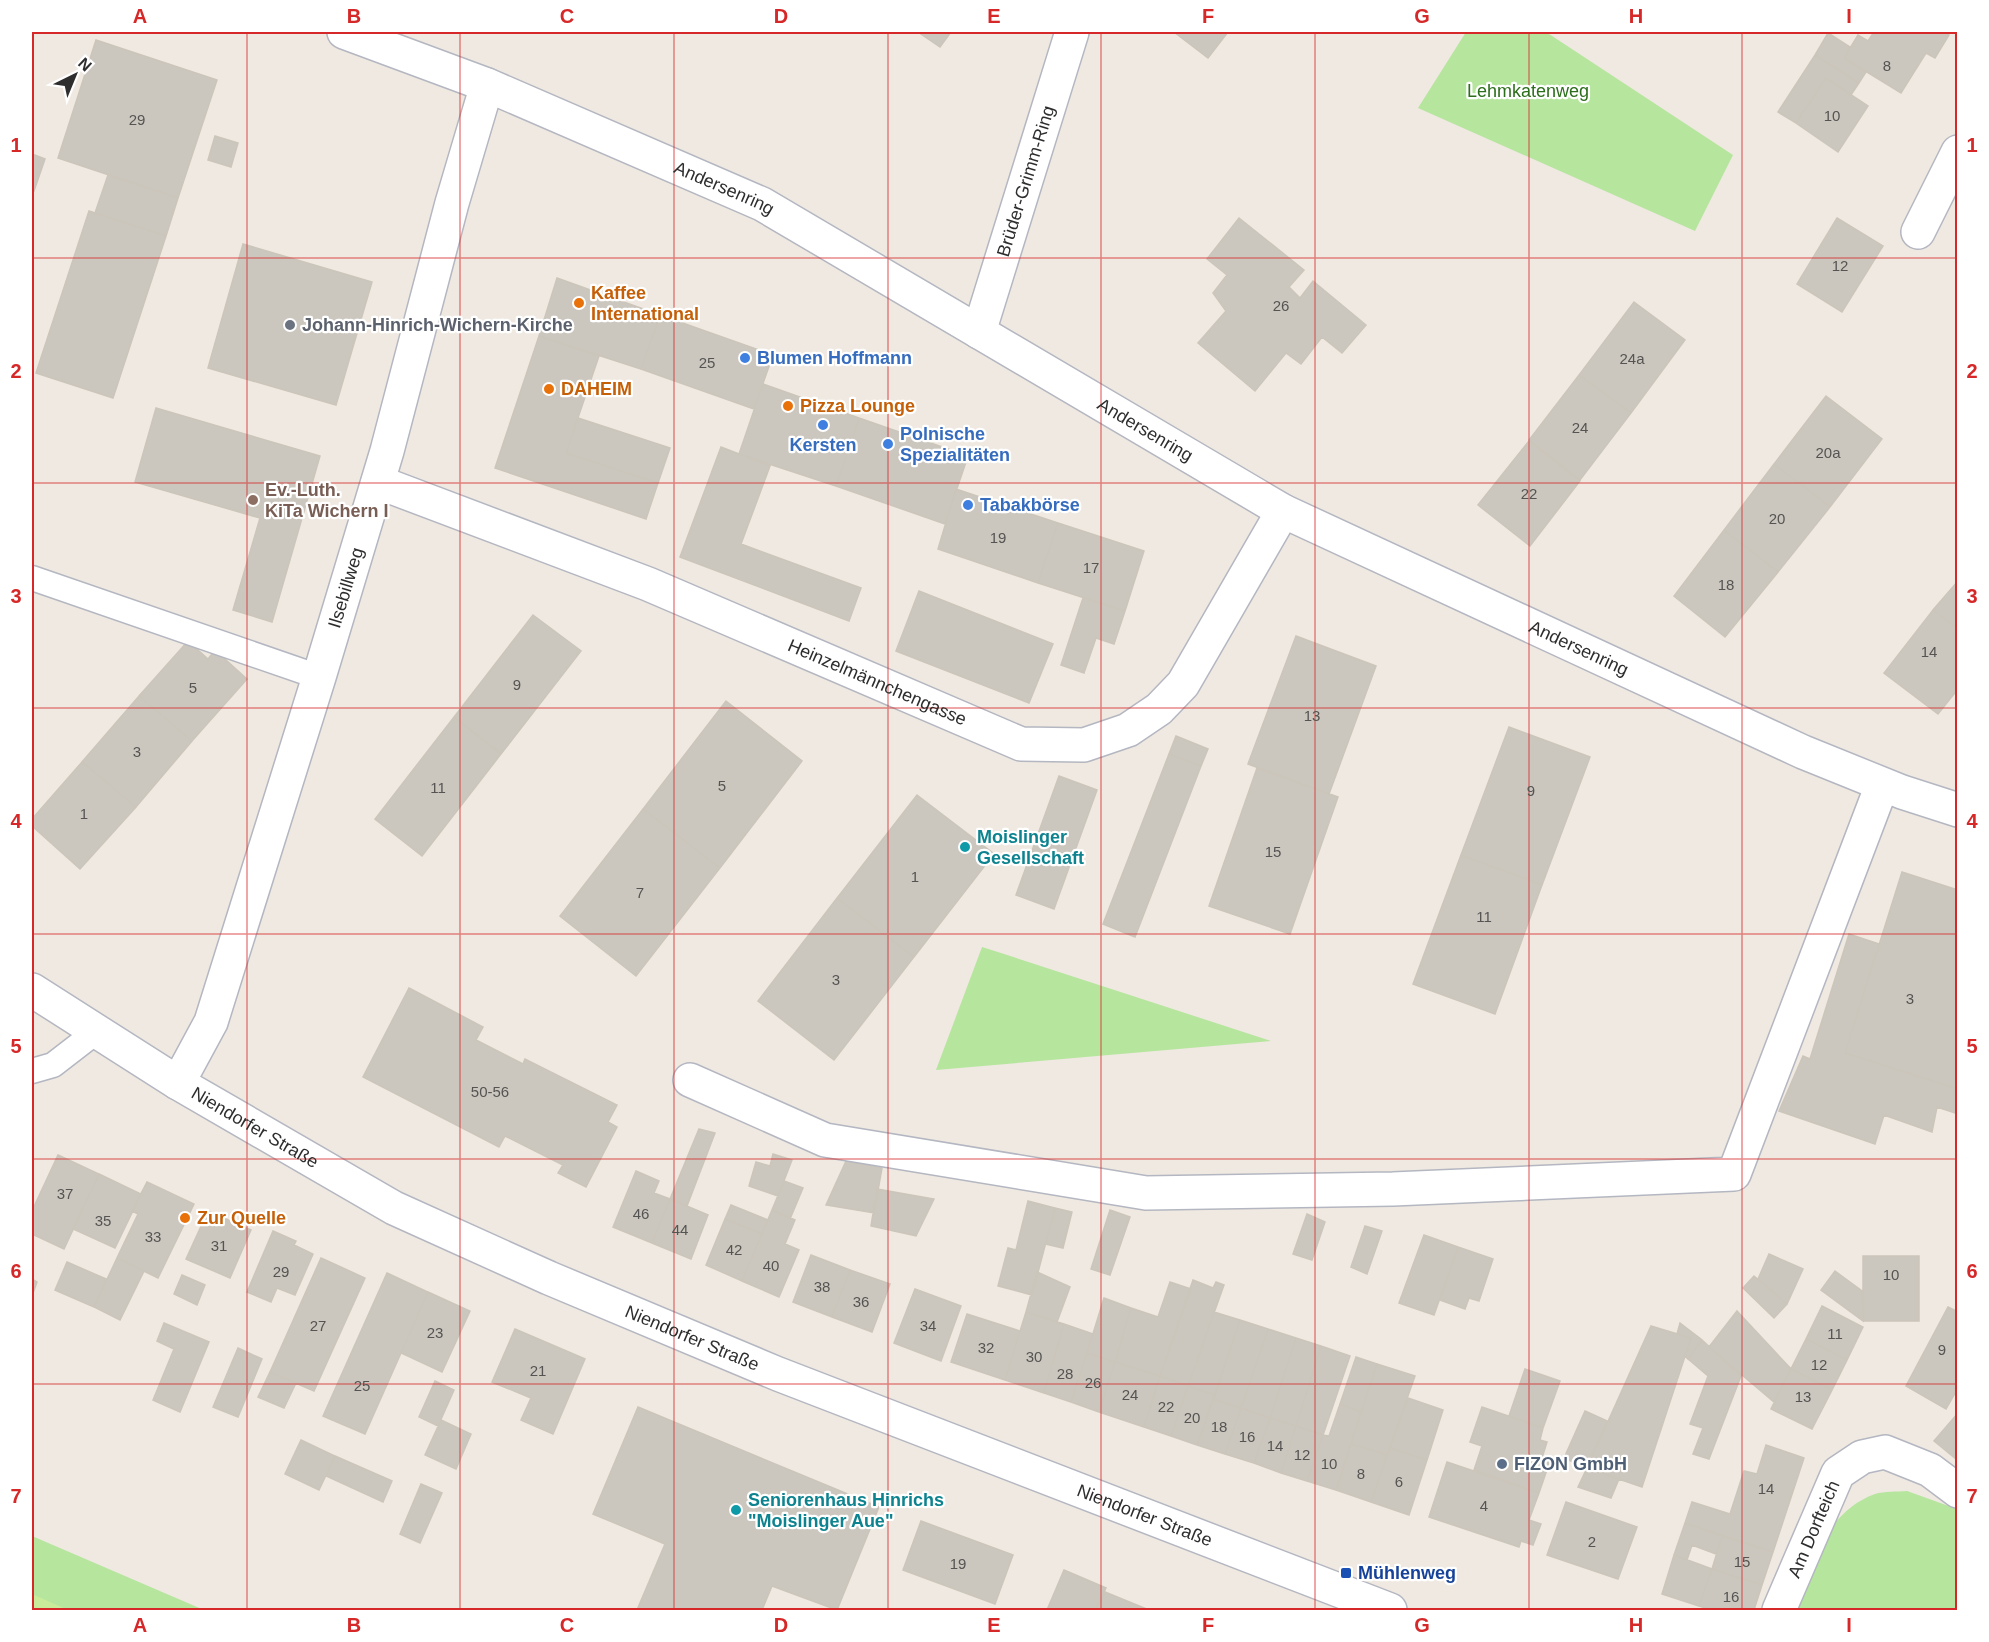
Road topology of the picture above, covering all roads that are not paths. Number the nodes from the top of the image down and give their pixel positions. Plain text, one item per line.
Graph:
1 (344, 32) edge
2 (1072, 32) edge
3 (487, 85) junction
4 (1958, 152) edge
5 (1918, 232) dead end
6 (979, 332) junction
7 (378, 482) junction
8 (1283, 510) junction
9 (32, 578) edge
10 (319, 677) junction
11 (1882, 785) junction
12 (1958, 810) edge
13 (32, 990) edge
14 (97, 1031) junction
15 (32, 1071) edge
16 (690, 1080) dead end
17 (178, 1083) junction
18 (1958, 1491) edge
19 (1390, 1611) edge
20 (1779, 1611) edge

1 - 3 street, Andersenring
2 - 6 street, Brüder-Grimm-Ring
3 - 6 street, Andersenring
3 - 7 street, Ilsebillweg
4 - 5 street
6 - 8 street, Andersenring
7 - 8 street, Heinzelmännchengasse
7 - 10 street, Ilsebillweg
8 - 11 street, Andersenring
9 - 10 lane
10 - 17 street, Ilsebillweg
11 - 12 street, Andersenring
11 - 16 street
13 - 14 street, Niendorfer Straße
14 - 15 lane
14 - 17 street, Niendorfer Straße
17 - 19 street, Niendorfer Straße
18 - 20 street, Am Dorfteich

